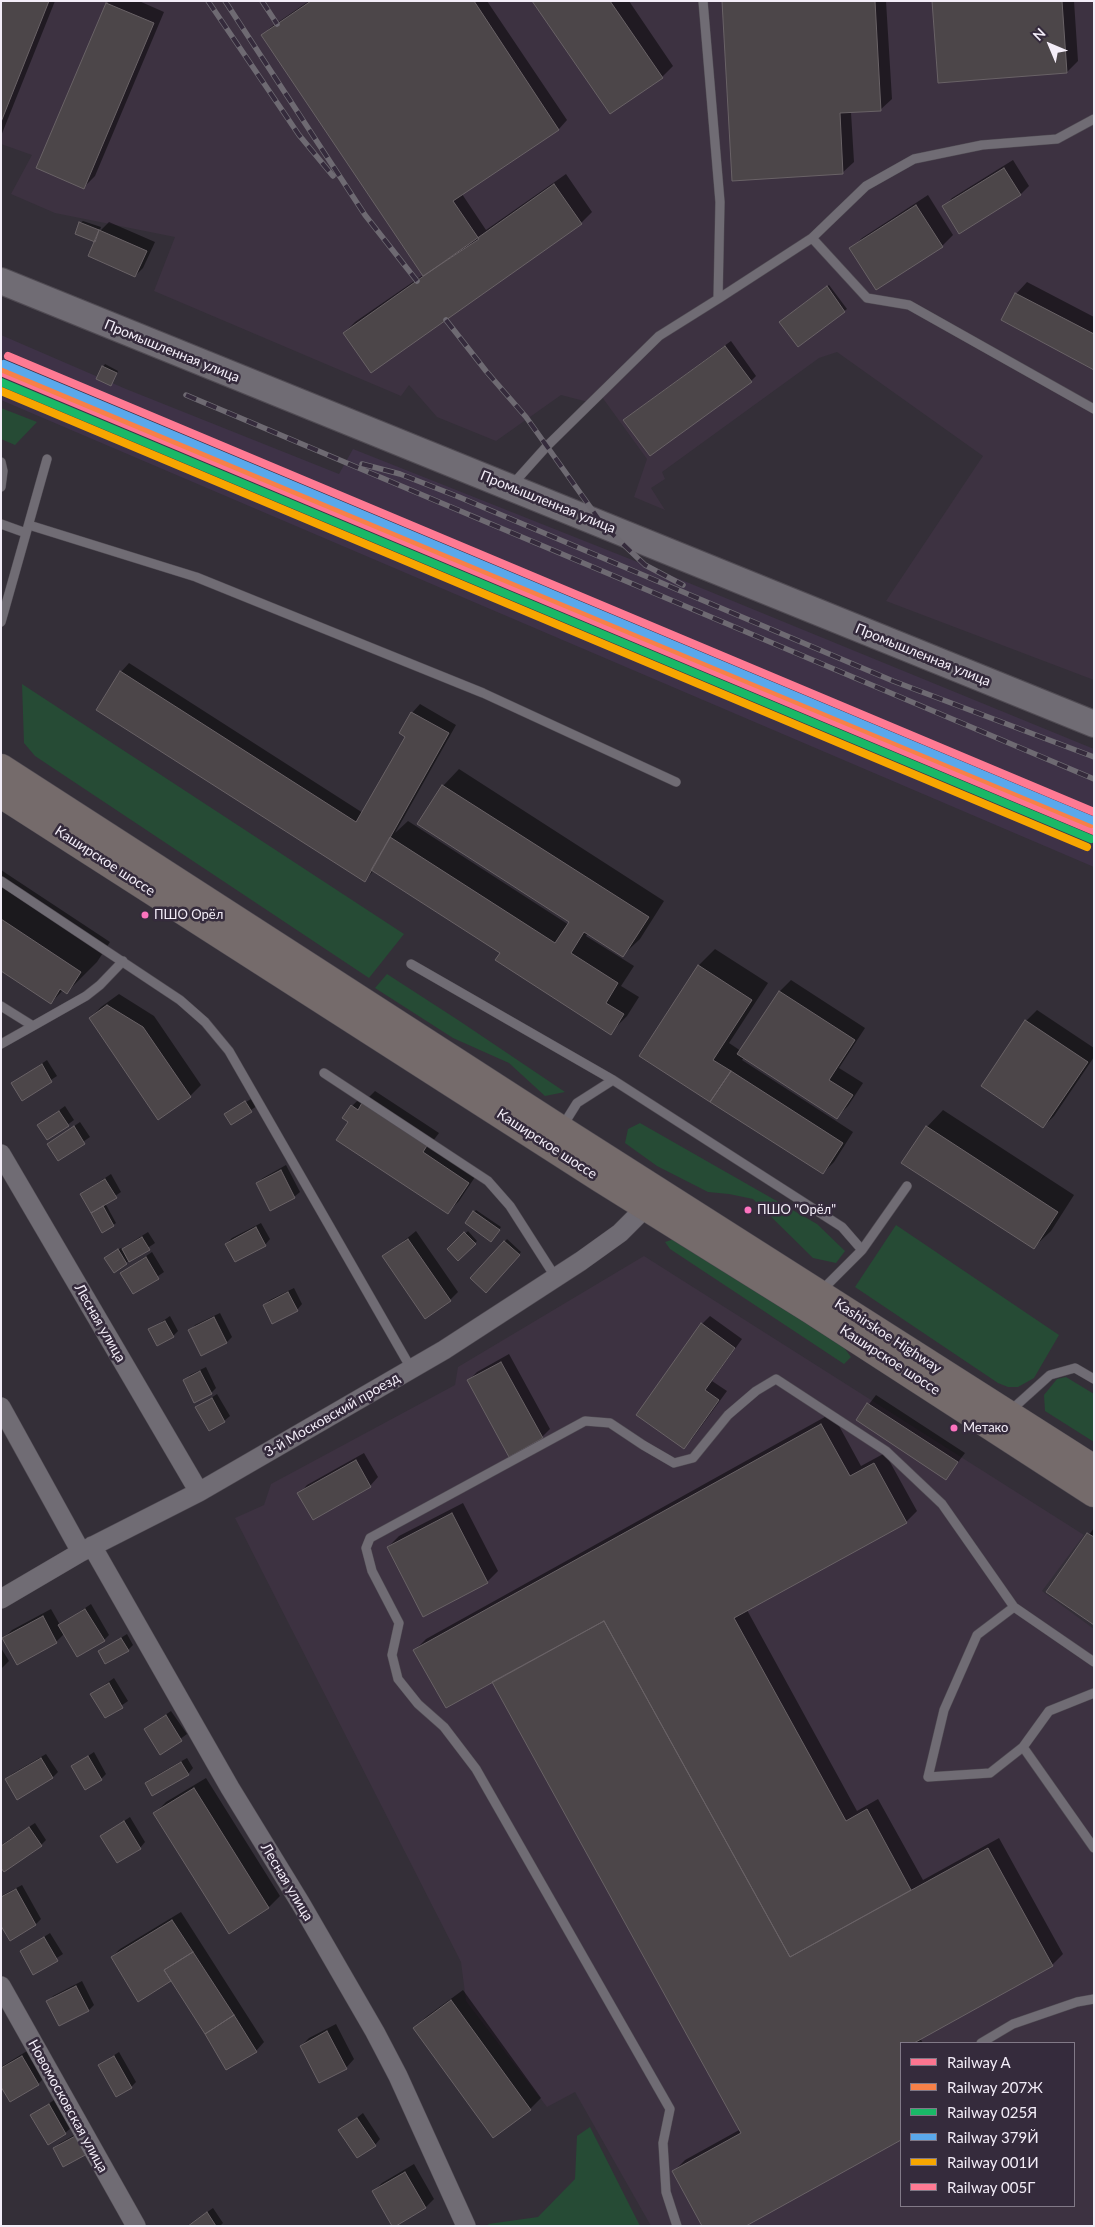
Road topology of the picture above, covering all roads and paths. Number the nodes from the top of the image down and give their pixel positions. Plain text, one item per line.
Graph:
1 (703, 1) edge
2 (1094, 119) edge
3 (812, 238) junction
4 (1, 281) edge
5 (718, 299) junction
6 (1094, 409) edge
7 (47, 458) dead end
8 (1, 462) edge
9 (1, 487) edge
10 (510, 487) junction
11 (1, 524) edge
12 (27, 529) junction
13 (1, 622) edge
14 (1094, 724) edge
15 (1, 768) edge
16 (676, 782) dead end
17 (1, 794) edge
18 (1, 881) edge
19 (123, 962) junction
20 (411, 964) dead end
21 (1, 1006) edge
22 (33, 1026) junction
23 (1, 1044) edge
24 (324, 1073) dead end
25 (613, 1080) junction
26 (560, 1129) junction
27 (1, 1154) edge
28 (907, 1186) dead end
29 (646, 1207) junction
30 (862, 1250) junction
31 (556, 1278) junction
32 (820, 1292) junction
33 (412, 1370) junction
34 (1094, 1379) edge
35 (1, 1407) edge
36 (1008, 1413) junction
37 (1094, 1469) edge
38 (198, 1492) junction
39 (1094, 1492) edge
40 (87, 1549) junction
41 (1, 1599) edge
42 (1014, 1607) junction
43 (1094, 1662) edge
44 (1094, 1693) edge
45 (1023, 1747) junction
46 (1094, 1848) edge
47 (1, 1986) edge
48 (1094, 2000) edge
49 (983, 2042) edge
50 (136, 2226) edge
51 (466, 2226) edge
52 (677, 2226) edge

1 - 5 lane
2 - 3 lane
3 - 5 lane
3 - 6 lane
4 - 10 street, Промышленная улица
5 - 10 lane
7 - 12 lane
8 - 9 lane
10 - 14 street, Промышленная улица
11 - 12 lane
12 - 13 lane
12 - 16 lane
15 - 26 main road, Каширское шоссе
17 - 29 main road, Каширское шоссе
18 - 19 lane
19 - 22 lane
19 - 33 lane
20 - 25 lane
21 - 22 lane
22 - 23 lane
24 - 31 lane
25 - 26 lane
25 - 30 lane
26 - 32 main road, Kashirskoe Highway
27 - 38 street, Лесная улица
28 - 30 lane
29 - 31 street, 3-й Московский проезд
29 - 39 main road, Каширское шоссе
30 - 32 lane
31 - 33 street, 3-й Московский проезд
32 - 36 main road, Kashirskoe Highway
33 - 38 street, 3-й Московский проезд
34 - 36 lane
35 - 40 street, Лесная улица
36 - 37 main road, Kashirskoe Highway
38 - 40 street, 3-й Московский проезд
40 - 41 street, 3-й Московский проезд
40 - 51 street, Лесная улица
42 - 43 lane
42 - 45 lane
42 - 52 lane
44 - 45 lane
45 - 46 lane
47 - 50 street, Новомосковская улица
48 - 49 lane

